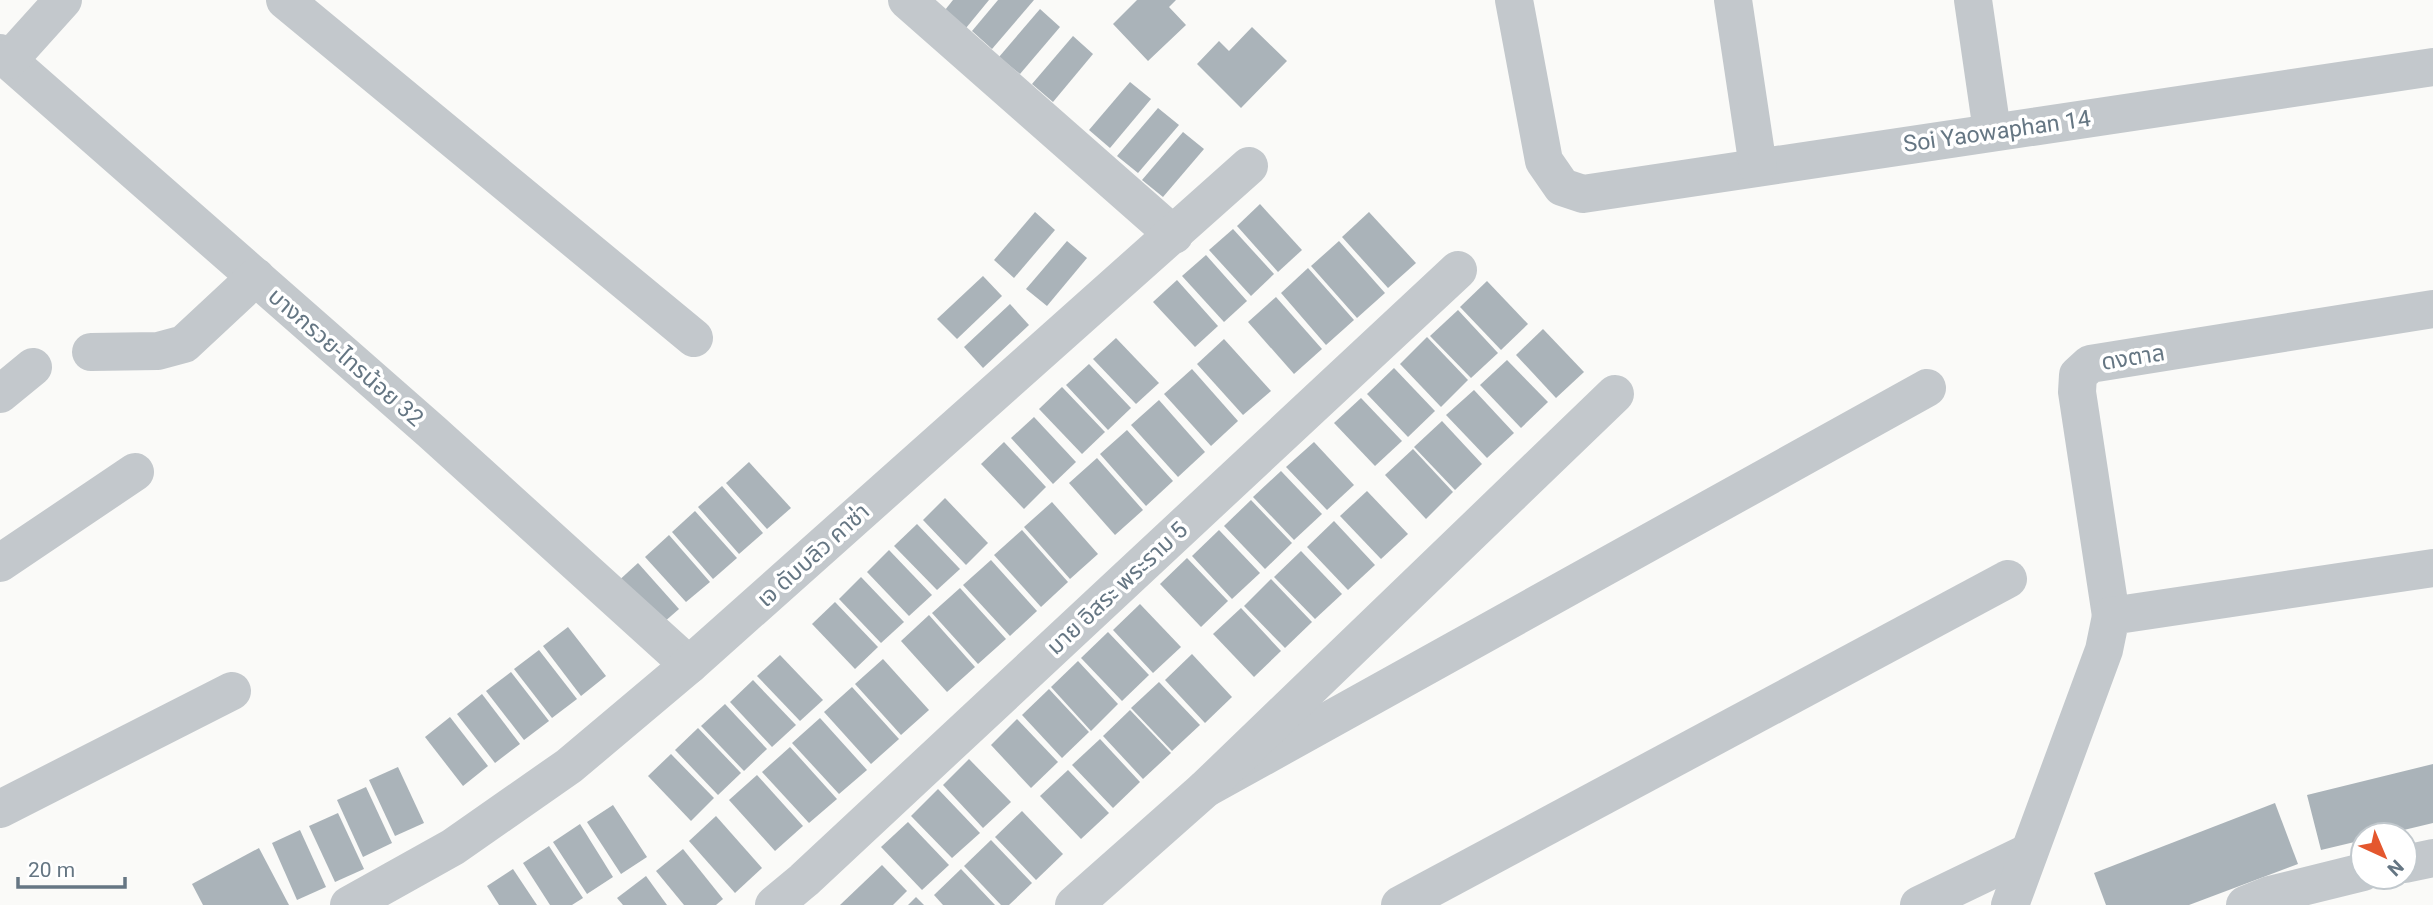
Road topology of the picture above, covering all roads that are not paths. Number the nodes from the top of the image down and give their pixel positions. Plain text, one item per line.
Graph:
1 (63, 0) edge
2 (285, 0) edge
3 (907, 0) edge
4 (1514, 0) edge
5 (1732, 0) edge
6 (1973, 0) edge
7 (4, 56) edge
8 (2433, 66) edge
9 (1992, 131) junction
10 (1249, 166) dead end
11 (1758, 167) junction
12 (1174, 235) junction
13 (1458, 270) dead end
14 (256, 277) junction
15 (2433, 309) edge
16 (694, 338) dead end
17 (91, 352) dead end
18 (33, 367) dead end
19 (1927, 388) dead end
20 (0, 394) edge
21 (1615, 394) dead end
22 (135, 472) dead end
23 (0, 563) edge
24 (2433, 568) edge
25 (2008, 579) dead end
26 (2111, 616) junction
27 (689, 665) junction
28 (232, 691) dead end
29 (1205, 789) junction
30 (0, 809) edge
31 (2029, 852) junction
32 (2349, 875) edge
33 (779, 903) edge
34 (349, 905) edge
35 (1074, 905) edge
36 (1400, 905) edge
37 (1919, 905) edge
38 (2010, 905) edge
39 (2245, 905) edge

1 - 7 street
2 - 16 street
3 - 12 street
4 - 11 street, Soi Yaowaphan 14
5 - 11 street
6 - 9 street
7 - 14 street, บางกรวย-ไทรน้อย 32
8 - 9 street, Soi Yaowaphan 14
9 - 11 street, Soi Yaowaphan 14
10 - 12 street, เจ ดับบลิว คาซ่า
12 - 27 street, เจ ดับบลิว คาซ่า
13 - 33 street, มาย อิสระ พระราม 5
14 - 17 street
14 - 27 street, บางกรวย-ไทรน้อย 32
15 - 26 street, ดงตาล
18 - 20 street
19 - 29 street
21 - 29 street
22 - 23 street
24 - 26 street
25 - 36 street
26 - 31 street, ดงตาล
27 - 34 street, เจ ดับบลิว คาซ่า
28 - 30 street
29 - 35 street
31 - 37 street
31 - 38 street, ดงตาล
32 - 39 street

